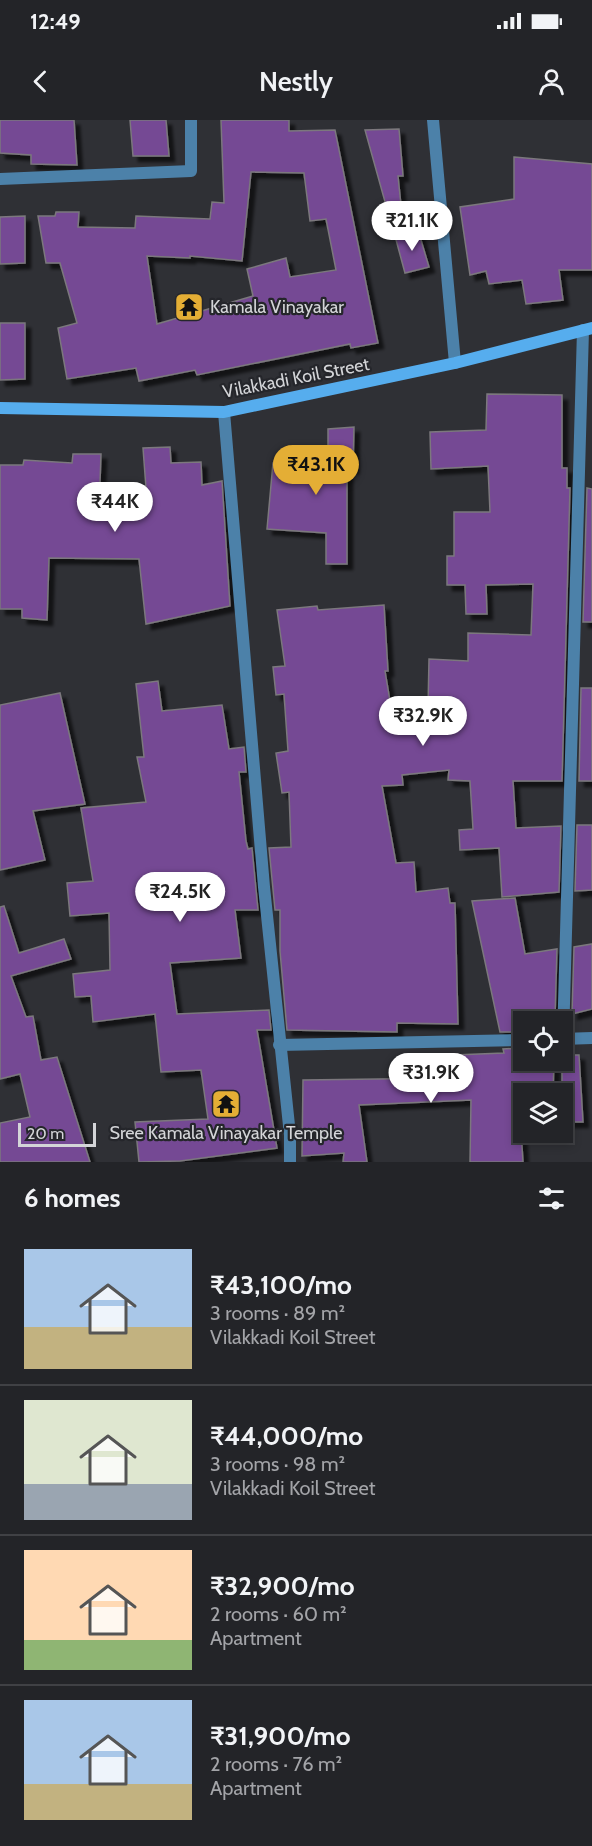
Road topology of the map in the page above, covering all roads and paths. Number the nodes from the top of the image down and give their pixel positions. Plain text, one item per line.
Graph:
1 (191, 120) edge
2 (433, 120) edge
3 (0, 178) edge
4 (588, 329) edge
5 (455, 363) junction
6 (0, 408) edge
7 (224, 412) junction
8 (564, 1011) edge
9 (592, 1038) edge
10 (573, 1039) edge
11 (513, 1040) edge
12 (279, 1045) junction
13 (290, 1162) edge

1 - 3 street
2 - 5 street
4 - 5 street, Vilakkadi Koil Street
4 - 8 street
5 - 7 street, Vilakkadi Koil Street
6 - 7 street, Vilakkadi Koil Street
7 - 12 street
9 - 10 street
11 - 12 street
12 - 13 street

